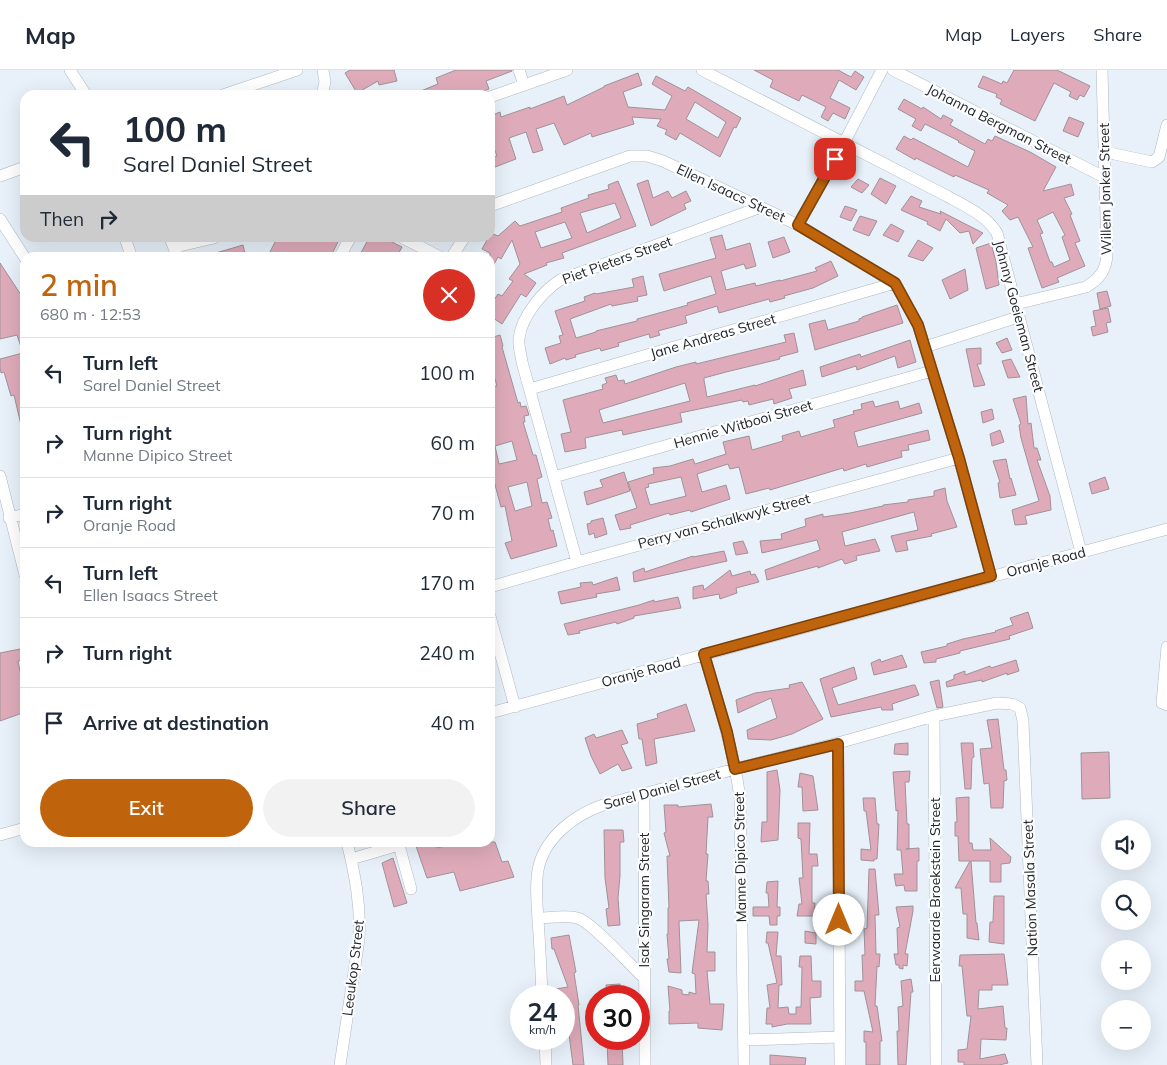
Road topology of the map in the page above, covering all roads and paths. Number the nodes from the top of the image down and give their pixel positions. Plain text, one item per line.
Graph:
1 (70, 70) edge
2 (297, 70) edge
3 (323, 70) edge
4 (519, 70) edge
5 (567, 70) edge
6 (702, 70) edge
7 (882, 70) edge
8 (893, 70) edge
9 (1100, 71) edge
10 (524, 86) junction
11 (83, 90) edge
12 (238, 90) edge
13 (323, 90) edge
14 (495, 95) edge
15 (1167, 125) edge
16 (844, 143) junction
17 (1105, 152) junction
18 (20, 169) edge
19 (0, 176) edge
20 (1106, 178) junction
21 (495, 204) edge
22 (762, 207) junction
23 (0, 219) edge
24 (798, 225) junction
25 (197, 242) edge
26 (411, 242) edge
27 (175, 247) edge
28 (21, 252) edge
29 (430, 252) edge
30 (895, 283) junction
31 (1016, 304) junction
32 (1018, 317) junction
33 (925, 347) junction
34 (932, 371) junction
35 (530, 389) junction
36 (959, 458) junction
37 (0, 476) edge
38 (554, 477) junction
39 (20, 515) edge
40 (9, 518) junction
41 (1167, 529) edge
42 (1081, 552) junction
43 (20, 557) edge
44 (577, 562) junction
45 (991, 576) junction
46 (495, 587) edge
47 (495, 634) edge
48 (1167, 647) edge
49 (704, 654) junction
50 (1021, 705) junction
51 (1167, 705) edge
52 (515, 707) junction
53 (495, 712) edge
54 (934, 716) junction
55 (838, 744) junction
56 (735, 769) junction
57 (644, 795) junction
58 (20, 829) edge
59 (0, 835) edge
60 (348, 847) edge
61 (389, 847) edge
62 (400, 847) edge
63 (351, 858) junction
64 (411, 889) dead end
65 (538, 918) junction
66 (645, 979) junction
67 (541, 985) edge
68 (839, 1037) junction
69 (744, 1040) junction
70 (545, 1050) edge
71 (340, 1065) edge
72 (546, 1065) edge
73 (645, 1065) edge
74 (744, 1065) edge
75 (840, 1065) edge
76 (936, 1065) edge
77 (1037, 1065) edge
78 (1042, 1065) edge

1 - 11 street
2 - 12 street
3 - 13 street
4 - 10 street
5 - 10 street
6 - 16 street, Johnny Goeieman Street
7 - 16 street
8 - 20 street, Johanna Bergman Street
9 - 17 street, Willem Jonker Street
10 - 14 street
15 - 17 street
16 - 24 street
16 - 31 street, Johnny Goeieman Street
17 - 20 street, Willem Jonker Street
18 - 19 street
20 - 31 street, Willem Jonker Street
21 - 22 street, Ellen Isaacs Street
22 - 24 street, Ellen Isaacs Street
22 - 35 street, Piet Pieters Street
23 - 28 street
24 - 30 street, Ellen Isaacs Street
25 - 27 street
26 - 29 street
30 - 33 street
30 - 35 street, Jane Andreas Street
31 - 32 street, Johnny Goeieman Street
32 - 33 street
32 - 42 street, Johnny Goeieman Street
33 - 34 street
34 - 36 street
34 - 38 street, Hennie Witbooi Street
35 - 38 street, Piet Pieters Street
36 - 44 street, Perry van Schalkwyk Street
36 - 45 street
37 - 40 street
38 - 44 street, Piet Pieters Street
39 - 40 street
40 - 43 street
41 - 42 street, Oranje Road
42 - 45 street, Oranje Road
44 - 46 street, Perry van Schalkwyk Street
45 - 49 street, Oranje Road
47 - 52 street
48 - 51 street
49 - 52 street, Oranje Road
49 - 56 street, Manne Dipico Street
50 - 54 street, Sarel Daniel Street
50 - 77 street, Nation Masala Street
50 - 78 street
52 - 53 street, Oranje Road
54 - 55 street, Sarel Daniel Street
54 - 76 street, Eerwaarde Broekstein Street
55 - 56 street, Sarel Daniel Street
55 - 68 street
56 - 57 street, Sarel Daniel Street
56 - 69 street, Manne Dipico Street
57 - 65 street, Sarel Daniel Street
57 - 66 street, Isak Singaram Street
58 - 59 street
60 - 63 street, Leeukop Street
61 - 63 street
62 - 64 street
63 - 71 street, Leeukop Street
65 - 66 street
65 - 67 street, Sarel Daniel Street
66 - 73 street, Isak Singaram Street
68 - 69 street
68 - 75 street
69 - 74 street, Manne Dipico Street
70 - 72 street

